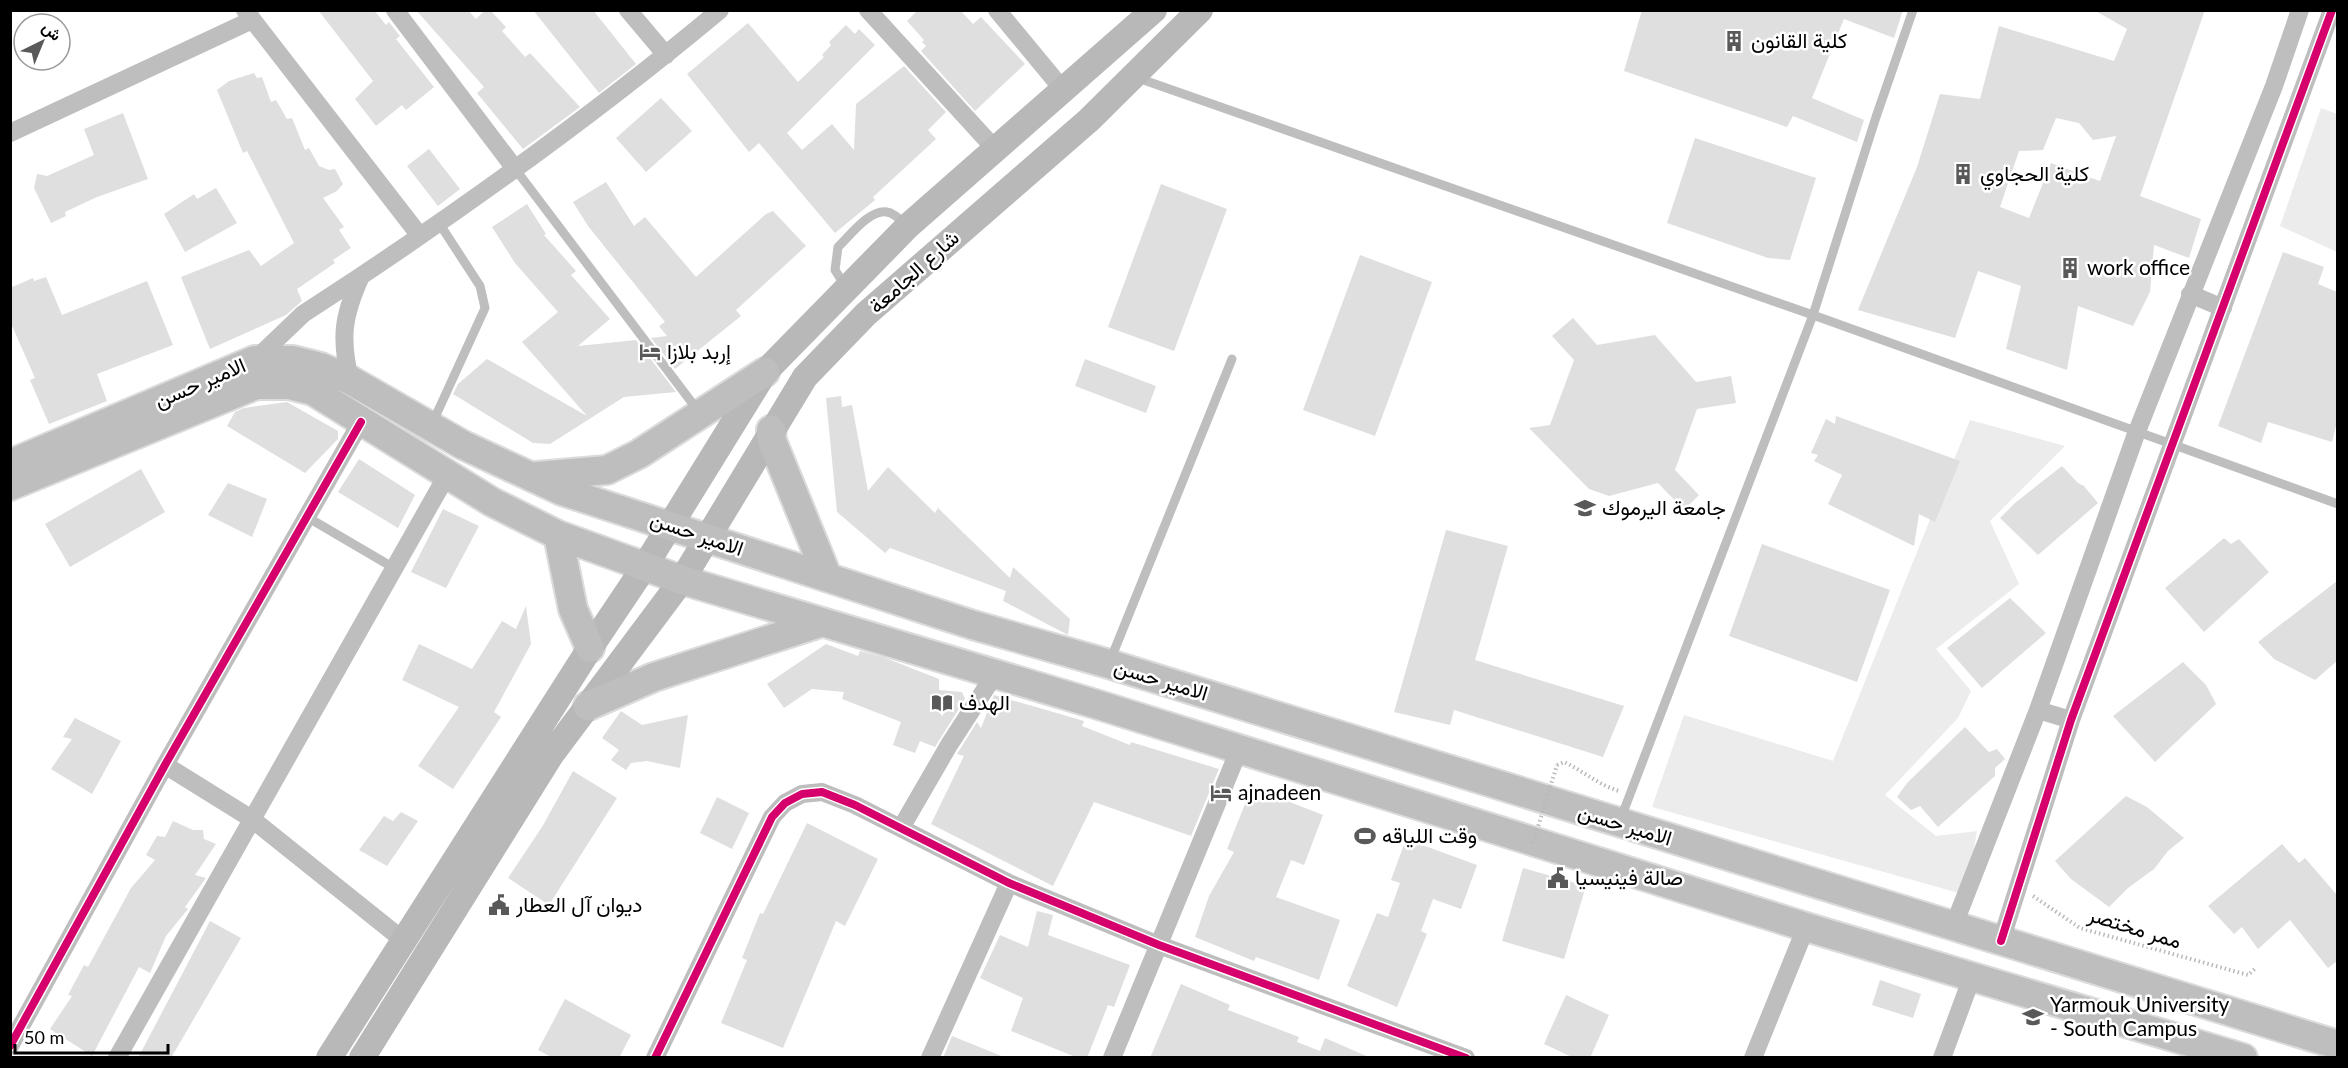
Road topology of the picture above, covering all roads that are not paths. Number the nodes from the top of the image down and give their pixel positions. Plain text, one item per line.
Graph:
1 (395, 10) edge
2 (628, 10) edge
3 (720, 10) edge
4 (868, 10) edge
5 (997, 10) edge
6 (1154, 10) edge
7 (1200, 10) edge
8 (1913, 10) edge
9 (2300, 10) edge
10 (2332, 10) edge
11 (249, 15) edge
12 (666, 56) junction
13 (1133, 76) junction
14 (2274, 86) junction
15 (1064, 91) junction
16 (2301, 96) junction
17 (10, 133) edge
18 (996, 150) junction
19 (516, 170) junction
20 (439, 224) junction
21 (908, 226) junction
22 (420, 236) junction
23 (360, 276) junction
24 (846, 287) junction
25 (2190, 294) junction
26 (2223, 308) junction
27 (1813, 315) junction
28 (1232, 359) dead end
29 (255, 360) junction
30 (765, 372) junction
31 (350, 380) junction
32 (701, 414) junction
33 (362, 422) junction
34 (431, 427) junction
35 (771, 430) junction
36 (2136, 434) junction
37 (2170, 446) junction
38 (10, 464) edge
39 (447, 475) junction
40 (527, 476) junction
41 (10, 486) edge
42 (2337, 504) edge
43 (307, 517) junction
44 (671, 525) junction
45 (558, 535) junction
46 (708, 538) junction
47 (645, 566) junction
48 (394, 568) junction
49 (826, 576) junction
50 (682, 580) junction
51 (820, 623) junction
52 (590, 648) junction
53 (1109, 664) junction
54 (995, 674) junction
55 (588, 706) junction
56 (2038, 710) junction
57 (2072, 720) junction
58 (1239, 750) junction
59 (165, 765) junction
60 (252, 819) junction
61 (1619, 824) junction
62 (901, 828) junction
63 (1009, 883) junction
64 (1954, 925) junction
65 (1806, 927) junction
66 (403, 940) junction
67 (2001, 941) junction
68 (1159, 945) junction
69 (1972, 977) junction
70 (2337, 1045) edge
71 (10, 1046) edge
72 (117, 1058) edge
73 (329, 1058) edge
74 (362, 1058) edge
75 (655, 1058) edge
76 (930, 1058) edge
77 (1112, 1058) edge
78 (1466, 1058) edge
79 (1753, 1058) edge
80 (1942, 1058) edge
81 (2243, 1058) edge

1 - 19 street
2 - 12 street
3 - 12 street
4 - 18 street
5 - 15 street
6 - 15 main road, شارع الجامعة
7 - 13 main road, شارع الجامعة
8 - 27 lane
9 - 14 street
10 - 16 street
11 - 17 street
11 - 22 street
12 - 19 street
13 - 27 lane
13 - 35 main road, شارع الجامعة
14 - 16 street
14 - 25 street
15 - 18 main road, شارع الجامعة
16 - 26 street
18 - 21 main road, شارع الجامعة
19 - 20 street
19 - 32 lane
20 - 22 street
20 - 34 lane
21 - 24 main road, شارع الجامعة
21 - 24 lane
22 - 23 street
23 - 29 street
23 - 31 street
24 - 30 main road, شارع الجامعة
25 - 26 street
25 - 36 street
26 - 37 street
27 - 36 lane
27 - 61 lane
28 - 53 lane
29 - 31 main road, الامير حسن
29 - 38 main road, الامير حسن
30 - 32 main road
30 - 44 main road, شارع الجامعة
31 - 34 main road, الامير حسن
32 - 40 main road
33 - 39 main road, الامير حسن
33 - 41 main road, الامير حسن
33 - 43 street
34 - 40 main road, الامير حسن
35 - 46 main road, شارع الجامعة
35 - 49 main road
36 - 37 lane
36 - 56 street
37 - 42 lane
37 - 57 street
39 - 45 main road, الامير حسن
39 - 48 street
40 - 44 main road, الامير حسن
43 - 48 lane
43 - 59 street
44 - 46 main road, الامير حسن
44 - 47 main road, شارع الجامعة
45 - 47 main road, الامير حسن
45 - 52 main road
46 - 49 main road, الامير حسن
46 - 50 main road, شارع الجامعة
47 - 50 main road, الامير حسن
47 - 52 main road, شارع الجامعة
48 - 60 street
49 - 53 main road, الامير حسن
50 - 51 main road, الامير حسن
50 - 55 main road, شارع الجامعة
51 - 54 main road, الامير حسن
51 - 55 main road
52 - 66 main road, شارع الجامعة
53 - 61 main road, الامير حسن
54 - 58 main road, الامير حسن
54 - 62 street
55 - 74 main road, شارع الجامعة
56 - 57 street
56 - 64 street
57 - 67 street
58 - 65 main road, الامير حسن
58 - 68 street
59 - 60 street
59 - 71 street
60 - 66 street
60 - 72 street
61 - 64 main road, الامير حسن
62 - 63 street
62 - 75 street
63 - 68 street
63 - 76 street
64 - 67 main road, الامير حسن
65 - 69 main road, الامير حسن
65 - 79 street
66 - 73 main road, شارع الجامعة
67 - 70 main road, الامير حسن
68 - 77 street
68 - 78 street
69 - 80 street
69 - 81 main road, الامير حسن

